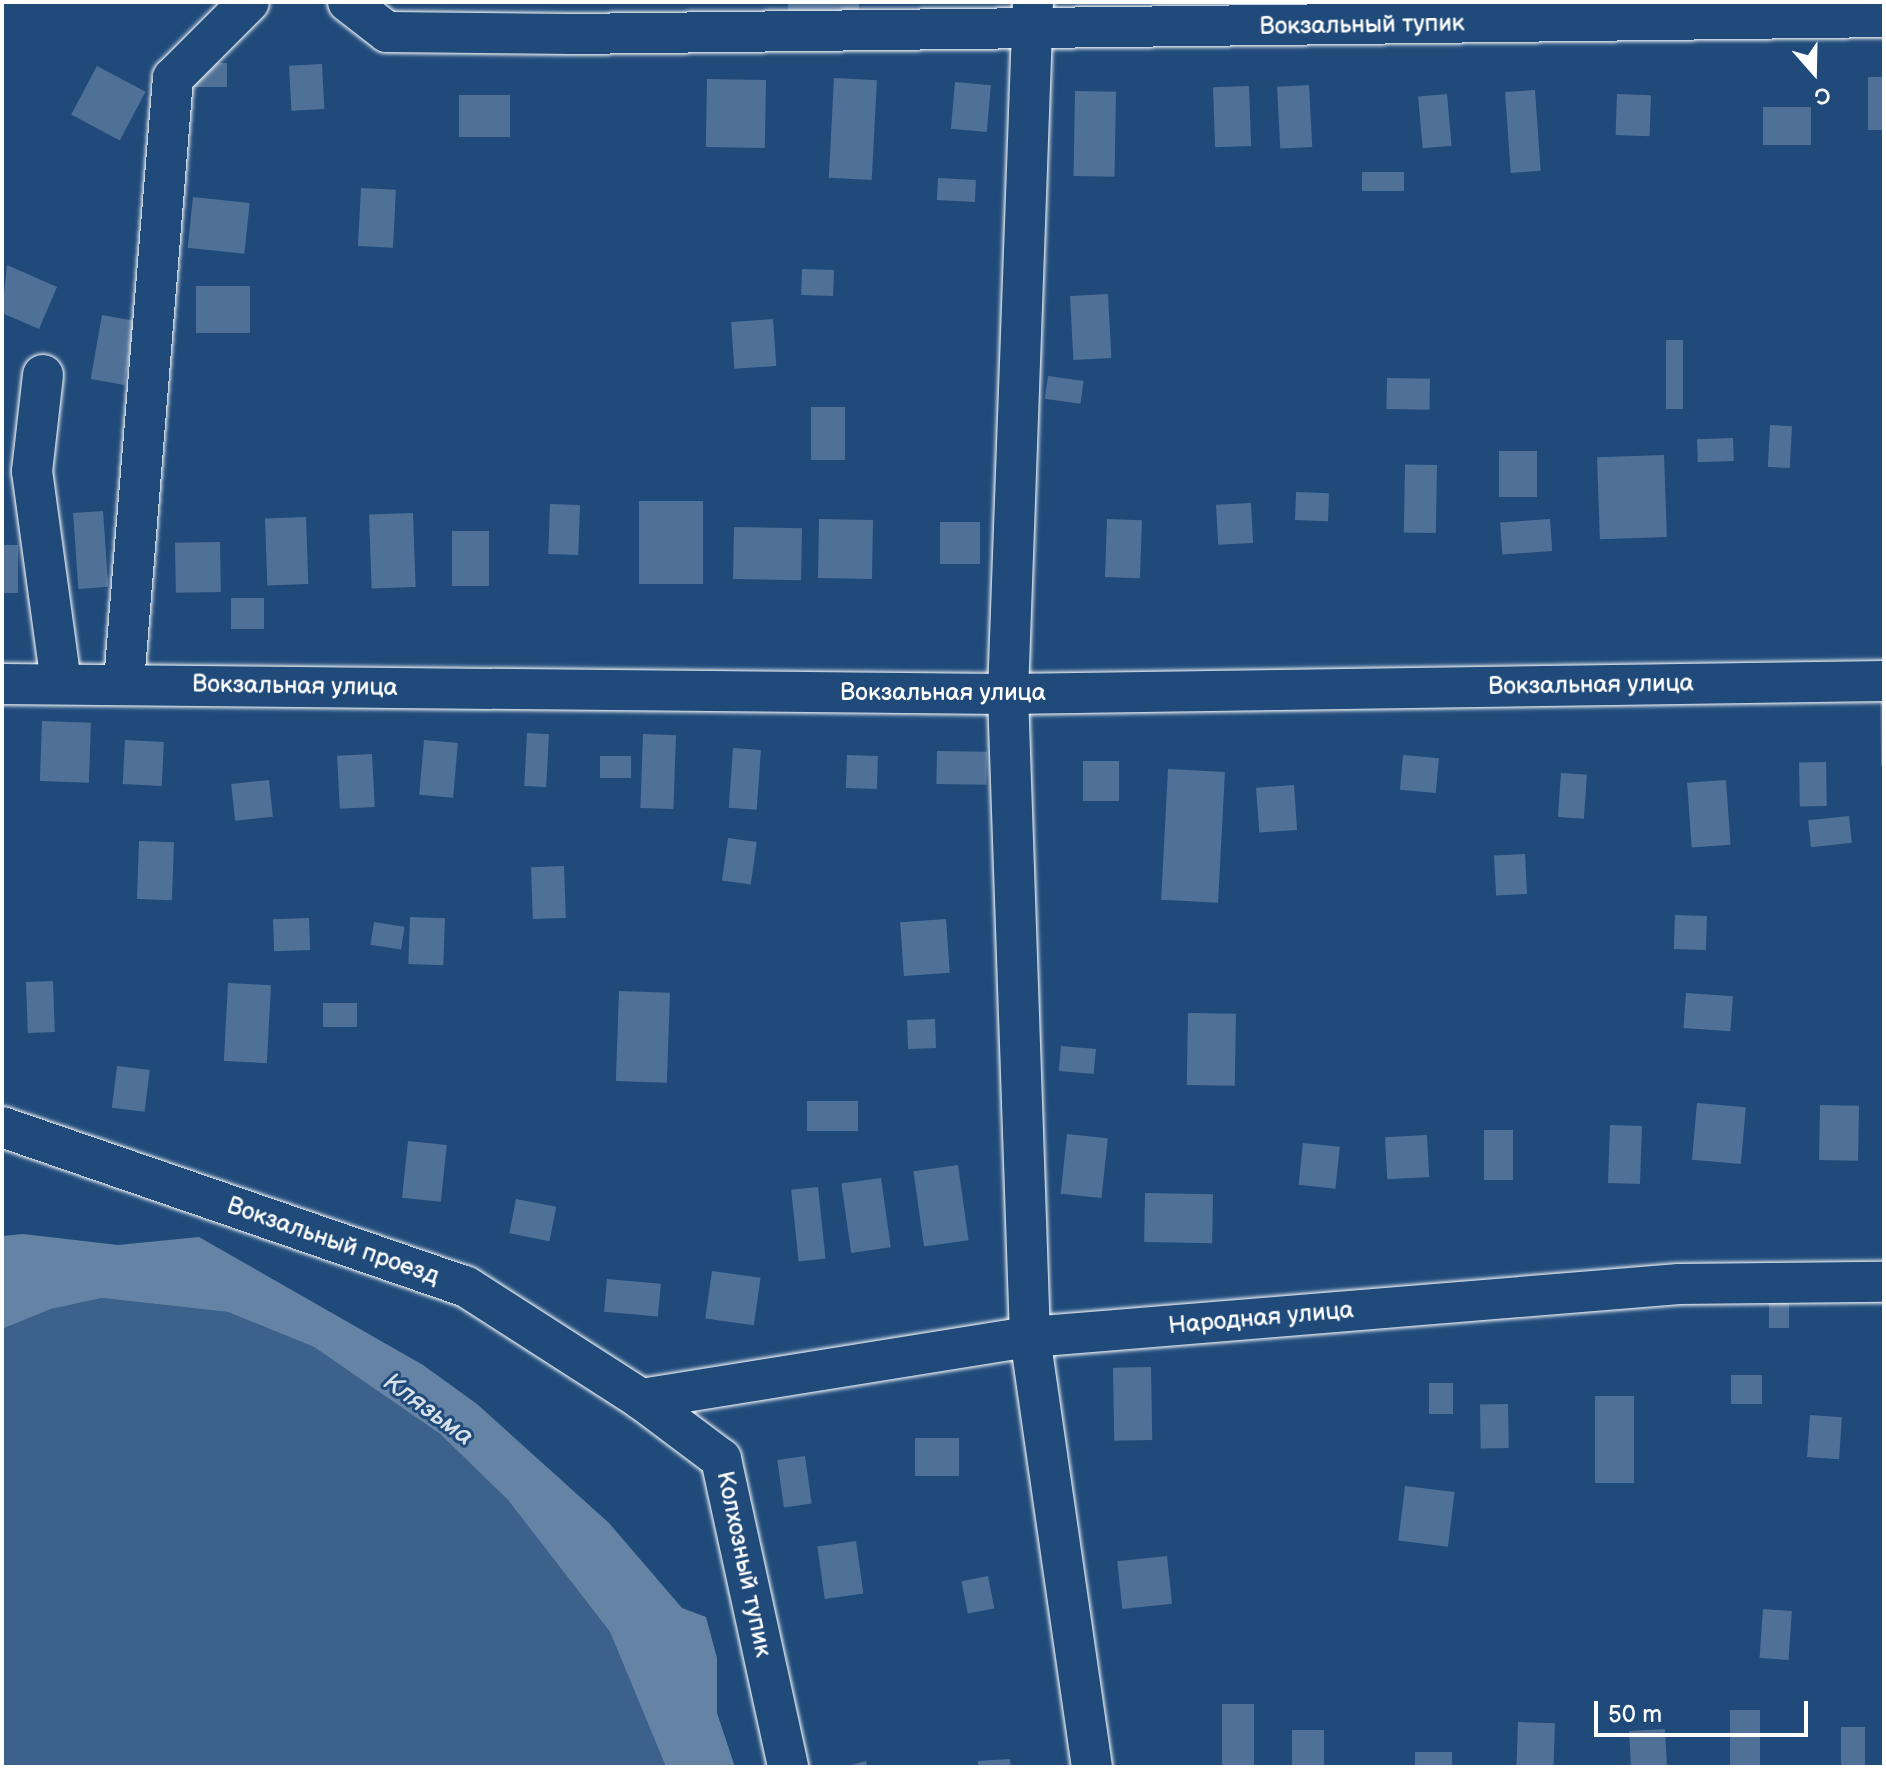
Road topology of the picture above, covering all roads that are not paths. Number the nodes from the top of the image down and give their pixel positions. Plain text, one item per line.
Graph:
1 (348, 2) edge
2 (248, 5) edge
3 (1032, 16) edge
4 (1884, 17) edge
5 (43, 375) dead end
6 (2, 445) edge
7 (32, 471) junction
8 (1884, 681) edge
9 (124, 682) junction
10 (2, 684) edge
11 (61, 684) junction
12 (1008, 694) junction
13 (2, 1127) edge
14 (1884, 1282) edge
15 (1030, 1337) junction
16 (641, 1399) junction
17 (788, 1767) edge
18 (1092, 1767) edge

1 - 3 street, Вокзальный тупик
2 - 9 street
3 - 4 street, Вокзальный тупик
3 - 12 street
5 - 7 street
6 - 7 street
7 - 11 street
8 - 12 street, Вокзальная улица
9 - 11 street, Вокзальная улица
9 - 12 street, Вокзальная улица
10 - 11 street, Вокзальная улица
12 - 15 street
13 - 16 street, Вокзальный проезд
14 - 15 street, Народная улица
15 - 16 street, Народная улица
15 - 18 street
16 - 17 street, Колхозный тупик

